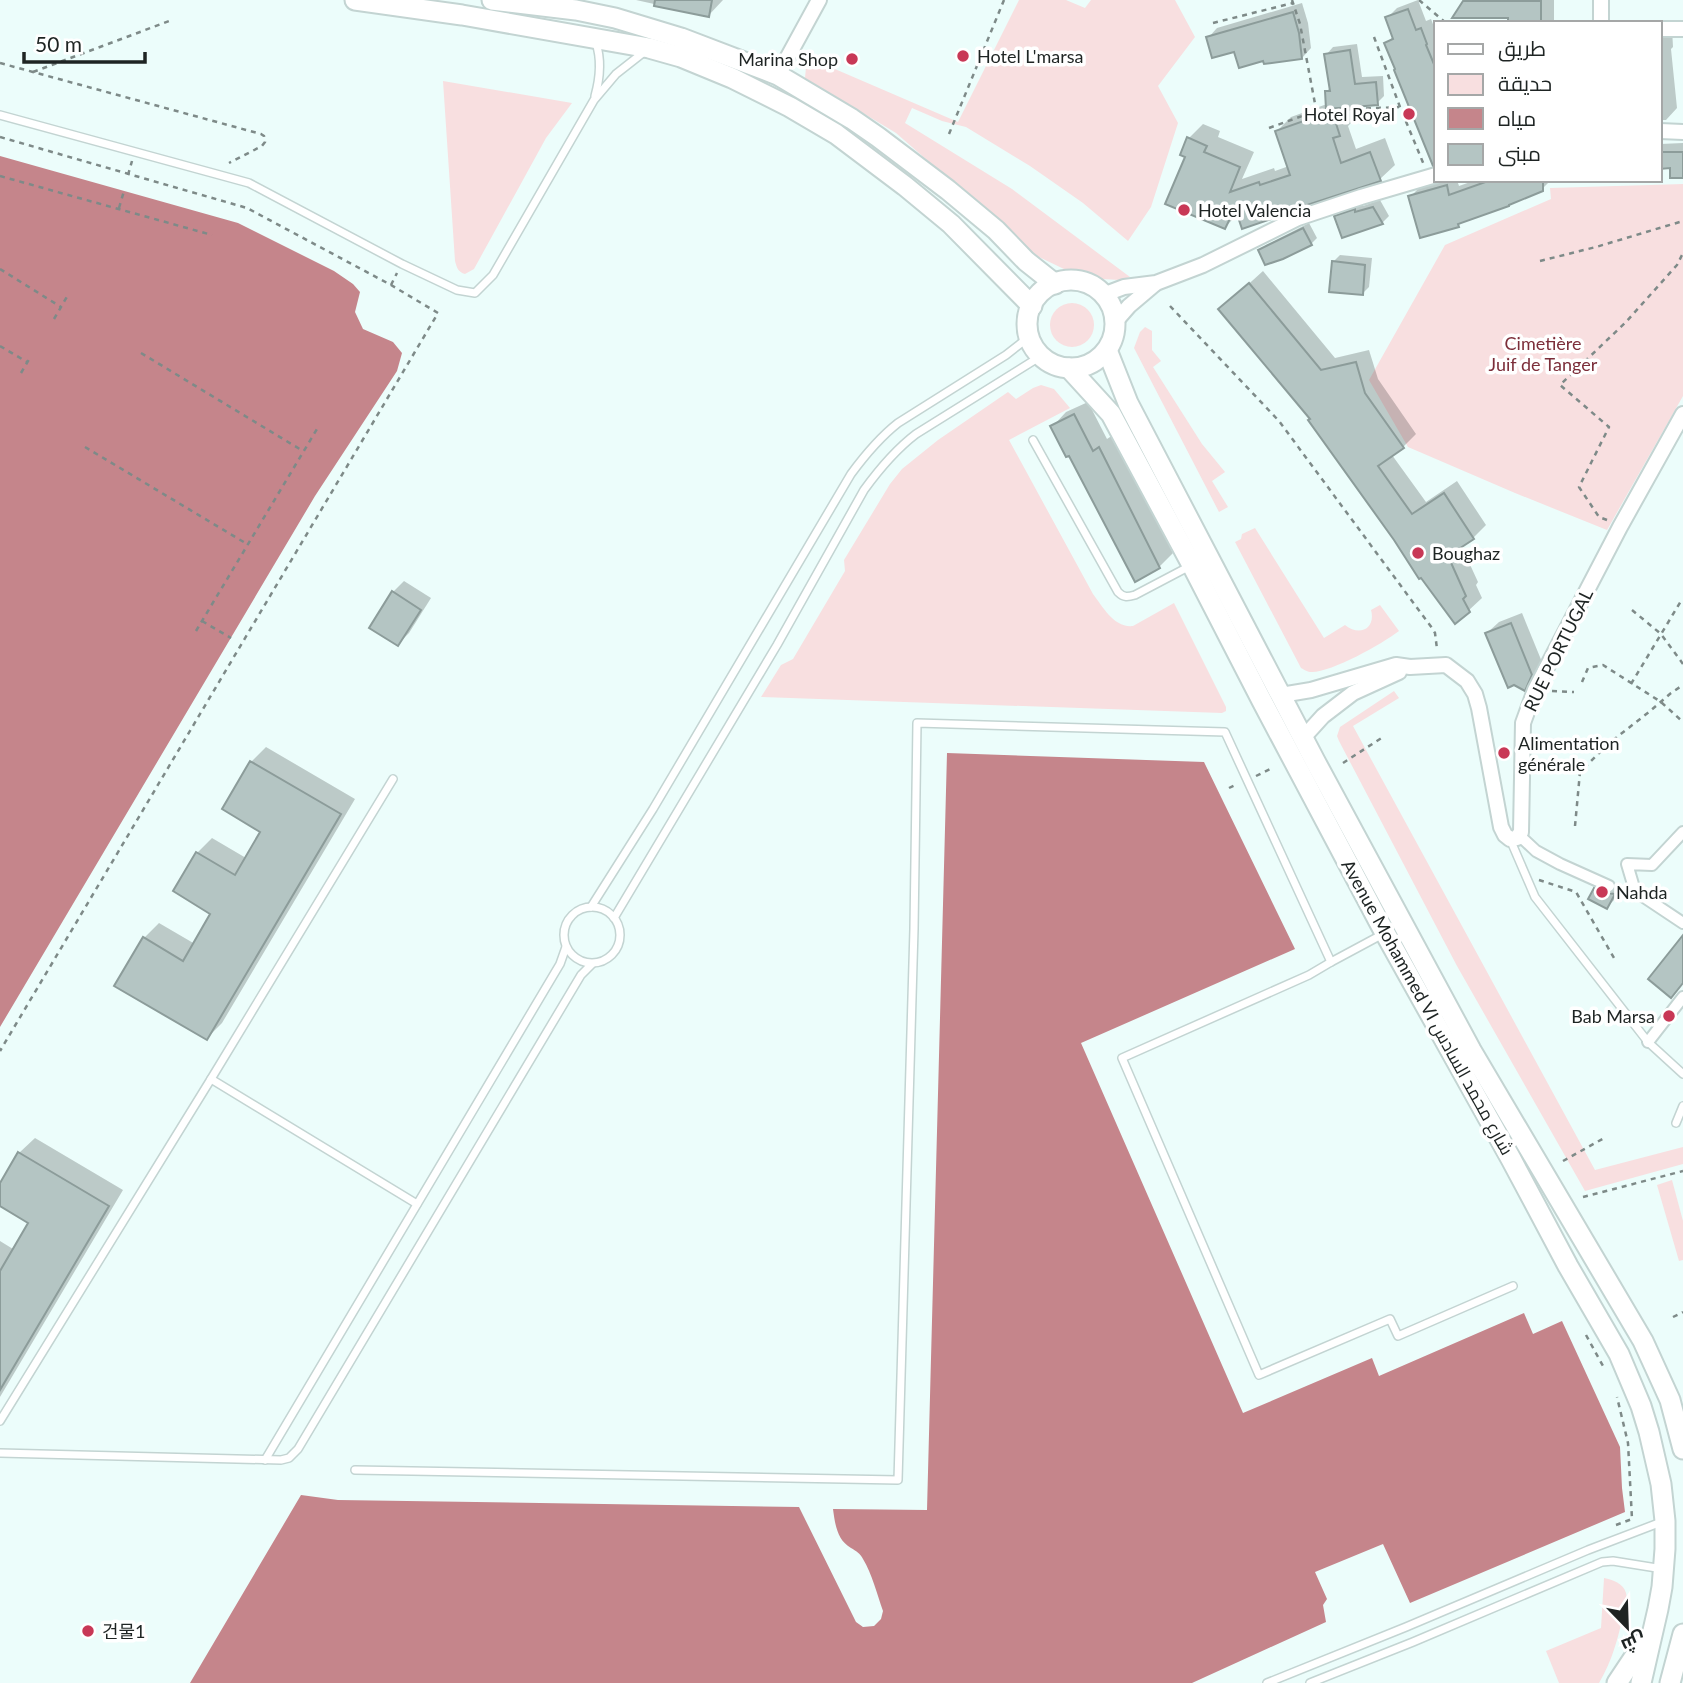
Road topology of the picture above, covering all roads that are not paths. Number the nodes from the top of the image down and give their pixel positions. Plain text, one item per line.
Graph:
1 (355, 0) edge
2 (492, 0) edge
3 (819, 0) edge
4 (1601, 0) edge
5 (571, 5) edge
6 (1601, 21) edge
7 (1662, 29) edge
8 (1683, 29) edge
9 (595, 37) junction
10 (649, 48) junction
11 (778, 75) junction
12 (594, 100) junction
13 (0, 116) edge
14 (1662, 131) edge
15 (1683, 132) edge
16 (1433, 177) edge
17 (1055, 284) junction
18 (1156, 284) junction
19 (1103, 295) junction
20 (1032, 306) junction
21 (1115, 322) junction
22 (1029, 337) junction
23 (1107, 349) junction
24 (1041, 356) junction
25 (1069, 368) junction
26 (1683, 414) edge
27 (1033, 440) dead end
28 (1192, 565) junction
29 (1411, 671) junction
30 (1281, 695) junction
31 (1303, 738) junction
32 (393, 779) dead end
33 (1683, 832) edge
34 (1515, 837) junction
35 (1609, 886) dead end
36 (592, 907) junction
37 (614, 918) junction
38 (1683, 923) edge
39 (1385, 933) junction
40 (566, 947) junction
41 (1331, 962) junction
42 (592, 964) junction
43 (1683, 997) edge
44 (1648, 1042) junction
45 (1683, 1074) edge
46 (211, 1079) junction
47 (1683, 1106) edge
48 (1676, 1123) dead end
49 (417, 1204) junction
50 (1513, 1286) dead end
51 (0, 1421) edge
52 (1683, 1449) edge
53 (0, 1452) edge
54 (265, 1460) junction
55 (355, 1470) dead end
56 (1665, 1521) junction
57 (1664, 1569) junction
58 (1651, 1632) junction
59 (1683, 1634) edge
60 (1266, 1683) edge
61 (1310, 1683) edge
62 (1617, 1683) edge
63 (1640, 1683) edge
64 (1670, 1683) edge

1 - 9 main road
2 - 5 main road
3 - 11 street
4 - 6 street
5 - 11 main road
7 - 8 street
9 - 10 main road
9 - 12 lane
10 - 12 lane
10 - 20 main road
11 - 17 main road
12 - 13 lane
14 - 15 street
16 - 18 street
17 - 19 main road
17 - 20 main road
18 - 19 street
18 - 21 street
19 - 21 main road
20 - 22 main road
21 - 23 main road
22 - 24 main road
22 - 36 lane
23 - 25 main road
23 - 30 main road, Avenue Mohammed VI شارع محمد السادس
24 - 25 main road
24 - 37 lane
25 - 28 main road, Avenue Mohammed VI شارع محمد السادس
26 - 34 street, RUE PORTUGAL
27 - 28 lane
28 - 39 main road, Avenue Mohammed VI شارع محمد السادس
29 - 30 street
29 - 31 street
29 - 34 street
30 - 31 main road, Avenue Mohammed VI شارع محمد السادس
31 - 52 main road, Avenue Mohammed VI شارع محمد السادس
32 - 46 lane
33 - 38 street
34 - 35 street
34 - 44 lane
36 - 37 lane
36 - 40 lane
37 - 42 lane
39 - 41 lane
39 - 56 main road, Avenue Mohammed VI شارع محمد السادس
40 - 42 lane
40 - 49 lane
41 - 50 lane
41 - 55 lane
42 - 54 lane
43 - 44 street
44 - 45 lane
46 - 49 lane
46 - 51 lane
47 - 48 lane
49 - 54 lane
53 - 54 lane
56 - 57 main road, Avenue Mohammed VI شارع محمد السادس
56 - 60 lane
57 - 58 main road, Avenue Mohammed VI شارع محمد السادس
57 - 61 lane
58 - 62 main road
58 - 63 main road, Avenue Mohammed VI شارع محمد السادس
59 - 64 main road

